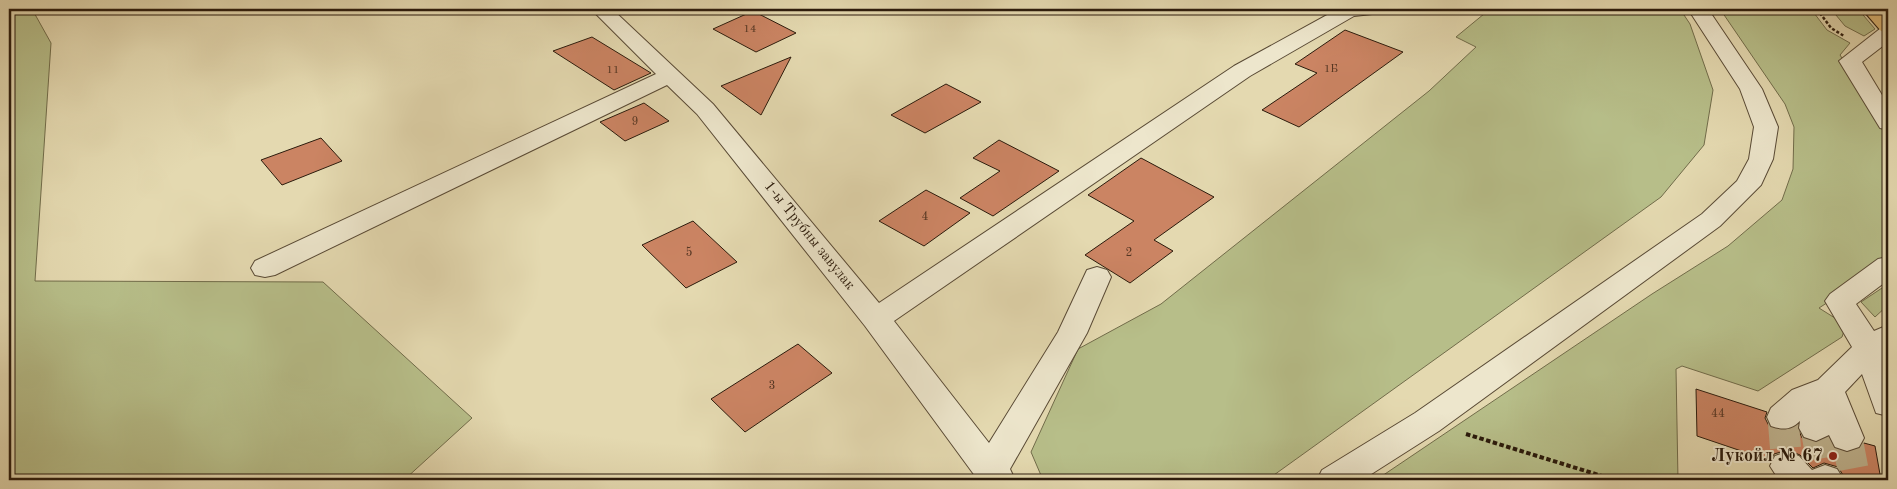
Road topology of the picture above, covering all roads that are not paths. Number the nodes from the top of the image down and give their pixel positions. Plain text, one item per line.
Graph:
1 (601, 9) edge
2 (1357, 9) edge
3 (1698, 9) edge
4 (1872, 9) edge
5 (1888, 27) edge
6 (1888, 32) edge
7 (671, 76) junction
8 (1888, 123) edge
9 (1888, 266) edge
10 (265, 268) dead end
11 (1097, 277) dead end
12 (876, 319) junction
13 (1879, 343) edge
14 (1828, 389) junction
15 (1888, 404) edge
16 (1783, 417) dead end
17 (1816, 428) tunnel mouth
18 (1847, 438) tunnel mouth
19 (994, 475) edge
20 (1334, 480) edge

1 - 7 street, 1-ы Трубны завулак
2 - 12 street
3 - 20 street
4 - 5 main road
6 - 8 street
7 - 10 street
7 - 12 street, 1-ы Трубны завулак
9 - 13 street
11 - 19 street
12 - 19 street, 1-ы Трубны завулак
13 - 14 street
13 - 15 street
14 - 16 street
14 - 17 street
14 - 18 street

